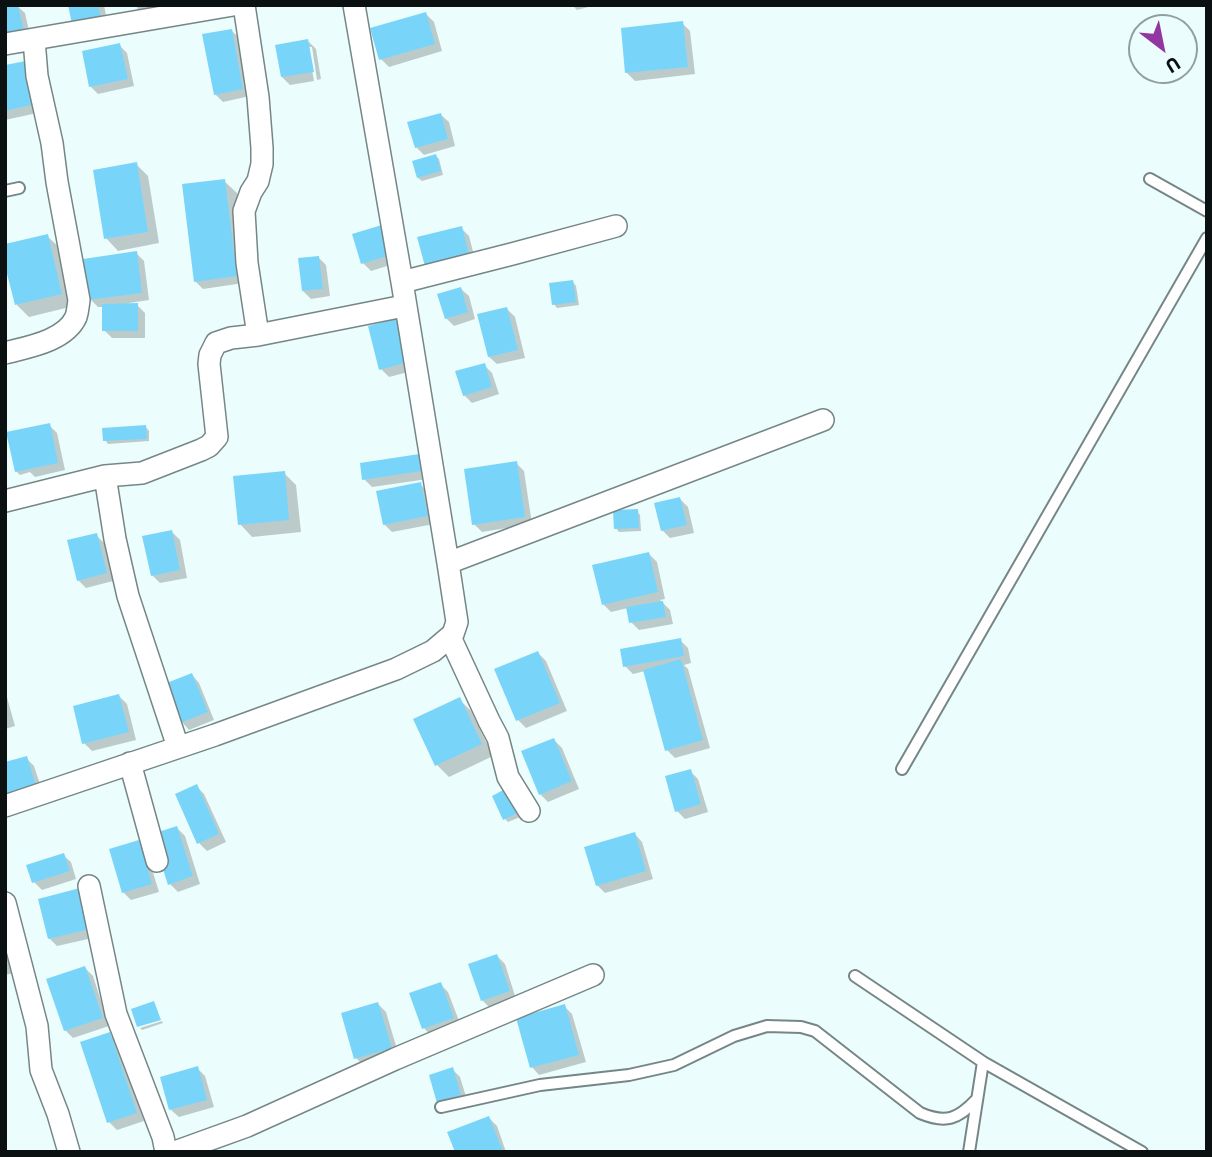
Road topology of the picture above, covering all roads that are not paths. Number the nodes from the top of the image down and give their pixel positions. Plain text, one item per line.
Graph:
1 (233, 5) edge
2 (244, 5) edge
3 (354, 5) edge
4 (34, 40) junction
5 (5, 44) edge
6 (1150, 178) dead end
7 (19, 188) dead end
8 (5, 191) edge
9 (1207, 211) edge
10 (616, 226) dead end
11 (1207, 238) edge
12 (402, 282) junction
13 (404, 306) junction
14 (258, 335) junction
15 (5, 353) edge
16 (823, 420) dead end
17 (105, 476) junction
18 (5, 501) edge
19 (448, 563) junction
20 (450, 637) junction
21 (178, 747) junction
22 (131, 763) junction
23 (902, 769) dead end
24 (5, 806) edge
25 (529, 811) dead end
26 (157, 862) dead end
27 (89, 886) dead end
28 (5, 902) edge
29 (593, 975) dead end
30 (855, 976) dead end
31 (983, 1062) junction
32 (976, 1100) junction
33 (440, 1107) dead end
34 (69, 1152) edge
35 (166, 1152) edge
36 (175, 1152) edge
37 (968, 1152) edge
38 (1142, 1152) edge

1 - 4 street
2 - 14 street
3 - 12 street
4 - 5 street
4 - 15 street
6 - 9 lane
7 - 8 lane
10 - 12 street
11 - 23 lane
12 - 13 street
13 - 14 street
13 - 19 street
14 - 17 street
16 - 19 street
17 - 18 street
17 - 21 street
19 - 20 street
20 - 21 street
20 - 25 street
21 - 22 street
22 - 24 street
22 - 26 street
27 - 35 street
28 - 34 street
29 - 36 street
30 - 31 lane
31 - 32 lane
31 - 38 lane
32 - 33 lane
32 - 37 lane

